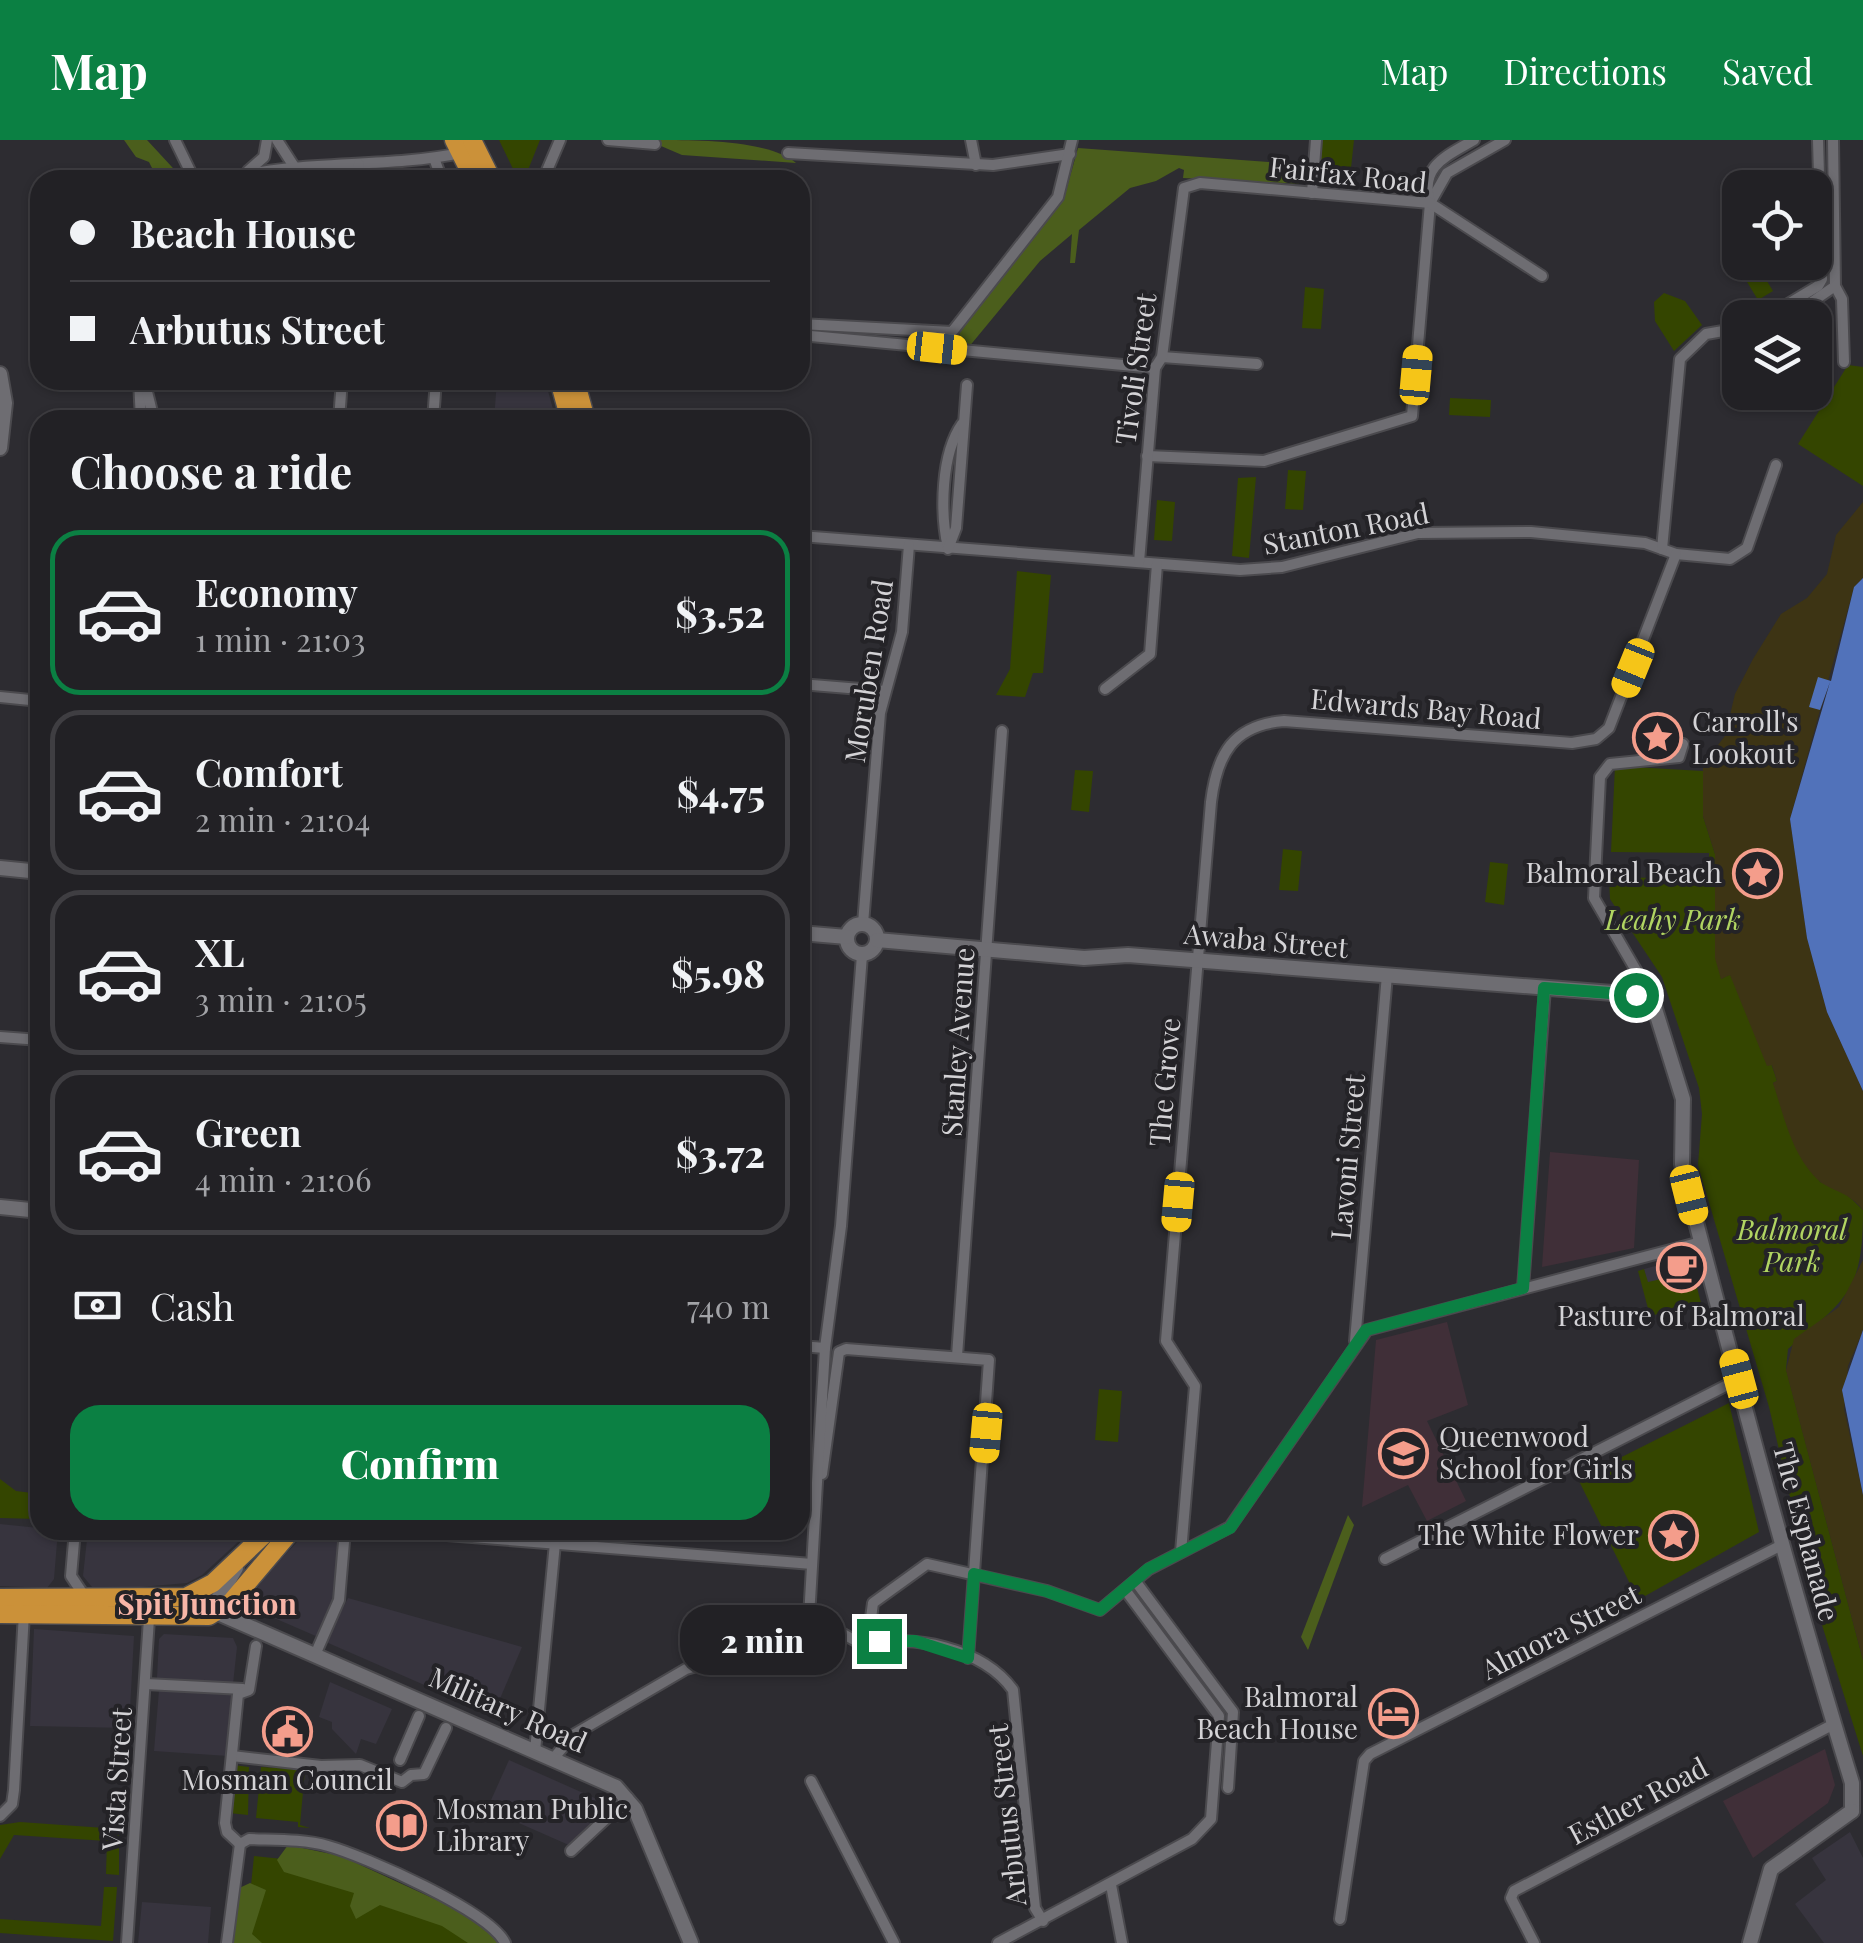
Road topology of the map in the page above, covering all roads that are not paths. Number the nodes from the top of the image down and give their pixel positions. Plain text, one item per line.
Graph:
1 (175, 140) edge
2 (266, 140) edge
3 (277, 140) edge
4 (560, 140) edge
5 (608, 140) edge
6 (1072, 140) edge
7 (1316, 140) edge
8 (1474, 140) edge
9 (1505, 140) edge
10 (1818, 140) edge
11 (1833, 140) edge
12 (970, 141) edge
13 (655, 144) dead end
14 (466, 145) edge
15 (788, 153) dead end
16 (1070, 154) junction
17 (434, 158) junction
18 (359, 164) junction
19 (976, 165) junction
20 (295, 168) junction
21 (190, 170) edge
22 (248, 170) edge
23 (278, 170) edge
24 (359, 170) edge
25 (438, 170) edge
26 (472, 170) edge
27 (485, 170) edge
28 (547, 170) edge
29 (1189, 184) joint
30 (1312, 193) junction
31 (1430, 203) junction
32 (1542, 276) dead end
33 (1835, 286) junction
34 (1795, 300) edge
35 (1815, 300) edge
36 (810, 325) edge
37 (1722, 332) edge
38 (810, 335) edge
39 (1162, 357) junction
40 (1844, 362) dead end
41 (1257, 364) dead end
42 (1155, 368) junction
43 (0, 374) edge
44 (967, 385) dead end
45 (0, 448) edge
46 (1147, 456) junction
47 (1776, 465) dead end
48 (810, 537) edge
49 (909, 545) junction
50 (948, 548) junction
51 (1662, 549) junction
52 (1676, 554) junction
53 (1138, 562) junction
54 (1157, 564) junction
55 (810, 685) edge
56 (1105, 689) dead end
57 (885, 691) junction
58 (0, 697) edge
59 (30, 700) edge
60 (1002, 731) dead end
61 (1238, 735) joint
62 (1683, 744) dead end
63 (0, 868) edge
64 (30, 871) edge
65 (864, 924) junction
66 (810, 934) edge
67 (847, 937) junction
68 (878, 940) junction
69 (986, 950) junction
70 (862, 955) junction
71 (1197, 960) junction
72 (1386, 975) junction
73 (1544, 988) junction
74 (1652, 996) junction
75 (0, 1038) edge
76 (30, 1040) edge
77 (0, 1207) edge
78 (30, 1210) edge
79 (1701, 1242) junction
80 (1523, 1288) junction
81 (1355, 1342) junction
82 (810, 1347) edge
83 (825, 1348) junction
84 (957, 1356) junction
85 (1739, 1379) junction
86 (816, 1502) junction
87 (74, 1540) edge
88 (259, 1540) edge
89 (283, 1540) edge
90 (344, 1540) edge
91 (515, 1540) edge
92 (555, 1543) junction
93 (1780, 1546) junction
94 (1181, 1552) junction
95 (244, 1556) junction
96 (1386, 1559) dead end
97 (812, 1564) junction
98 (974, 1574) junction
99 (71, 1576) junction
100 (1136, 1582) junction
101 (1126, 1591) junction
102 (0, 1598) edge
103 (47, 1600) junction
104 (127, 1600) junction
105 (90, 1601) junction
106 (24, 1607) junction
107 (219, 1612) junction
108 (0, 1614) edge
109 (149, 1619) junction
110 (808, 1634) junction
111 (256, 1646) dead end
112 (863, 1646) junction
113 (315, 1655) junction
114 (968, 1658) junction
115 (146, 1684) junction
116 (250, 1690) junction
117 (418, 1716) dead end
118 (1834, 1724) junction
119 (446, 1728) dead end
120 (536, 1751) junction
121 (232, 1756) junction
122 (553, 1759) junction
123 (400, 1760) dead end
124 (811, 1782) dead end
125 (1228, 1788) dead end
126 (628, 1798) junction
127 (0, 1816) edge
128 (1857, 1816) edge
129 (240, 1844) junction
130 (570, 1851) dead end
131 (1111, 1885) junction
132 (1340, 1919) dead end
133 (1043, 1921) junction
134 (127, 1943) edge
135 (226, 1943) edge
136 (505, 1943) edge
137 (691, 1943) edge
138 (894, 1943) edge
139 (998, 1943) edge
140 (1122, 1943) edge
141 (1534, 1943) edge
142 (1750, 1943) edge

1 - 21 street
2 - 22 street
3 - 20 street
4 - 28 street
5 - 13 street
6 - 16 street
7 - 30 street
8 - 31 street
9 - 31 street
10 - 34 street
11 - 33 street
12 - 19 street
14 - 17 street
14 - 26 highway
14 - 27 highway
15 - 19 street
16 - 19 street
16 - 36 street
17 - 18 street
17 - 25 street
18 - 20 street
18 - 24 street
20 - 23 street
29 - 30 street, Fairfax Road
29 - 39 street, Tivoli Street
30 - 31 street, Fairfax Road
31 - 32 street, Fairfax Road
31 - 46 street
33 - 35 street
33 - 40 street
37 - 51 street
38 - 42 street
39 - 41 street
39 - 42 street, Tivoli Street
42 - 46 street, Tivoli Street
43 - 45 street
44 - 50 street
46 - 53 street, Tivoli Street
47 - 52 street, Stanton Road
48 - 49 street, Stanton Road
49 - 50 street, Stanton Road
49 - 57 street, Moruben Road
50 - 53 street, Stanton Road
51 - 52 street, Stanton Road
51 - 54 street, Stanton Road
52 - 61 street, Edwards Bay Road
53 - 54 street, Stanton Road
54 - 56 street
55 - 57 street
57 - 65 street, Moruben Road
58 - 59 street
60 - 69 street, Stanley Avenue
61 - 71 street, The Grove
62 - 74 street, The Esplanade
63 - 64 street
65 - 67 street
65 - 68 street
66 - 67 street
67 - 70 street
68 - 69 street, Awaba Street
68 - 70 street
69 - 71 street, Awaba Street
69 - 84 street, Stanley Avenue
70 - 83 street
71 - 72 street, Awaba Street
71 - 94 street, The Grove
72 - 73 street, Awaba Street
72 - 81 street, Lavoni Street
73 - 74 street, Awaba Street
73 - 80 street
74 - 79 street, The Esplanade
75 - 76 street
77 - 78 street
79 - 80 street
79 - 85 street, The Esplanade
80 - 81 street
81 - 94 street
82 - 83 street
83 - 86 street
84 - 86 street
84 - 98 street
85 - 93 street, The Esplanade
85 - 96 street
86 - 97 street
87 - 99 street
88 - 95 highway
89 - 107 highway
90 - 113 street
91 - 92 street
92 - 97 street
92 - 120 street
93 - 118 street, The Esplanade
93 - 132 street, Almora Street
94 - 100 street
95 - 104 highway, Military Road
95 - 107 street
97 - 110 street
98 - 101 street
98 - 112 street
98 - 114 street
99 - 103 street
99 - 105 street
100 - 101 street
100 - 125 street
101 - 131 street
102 - 106 highway, Military Road
103 - 105 highway, Military Road
103 - 106 highway, Military Road
104 - 105 highway, Military Road
104 - 107 street, Military Road
106 - 108 highway, Military Road
106 - 109 highway, Military Road
106 - 127 street
107 - 109 highway, Military Road
107 - 113 street, Military Road
109 - 115 street, Vista Street
110 - 112 street
110 - 122 street
111 - 116 street
112 - 114 street, Arbutus Street
113 - 120 street, Military Road
114 - 133 street, Arbutus Street
115 - 116 street
115 - 134 street, Vista Street
116 - 121 street
117 - 123 street
118 - 128 street, The Esplanade
118 - 141 street, Esther Road
119 - 121 street
120 - 122 street, Military Road
121 - 129 street
122 - 126 street, Military Road
124 - 138 street
126 - 130 street
126 - 137 street
128 - 142 street
129 - 135 street
129 - 136 street
131 - 133 street
131 - 140 street
133 - 139 street

